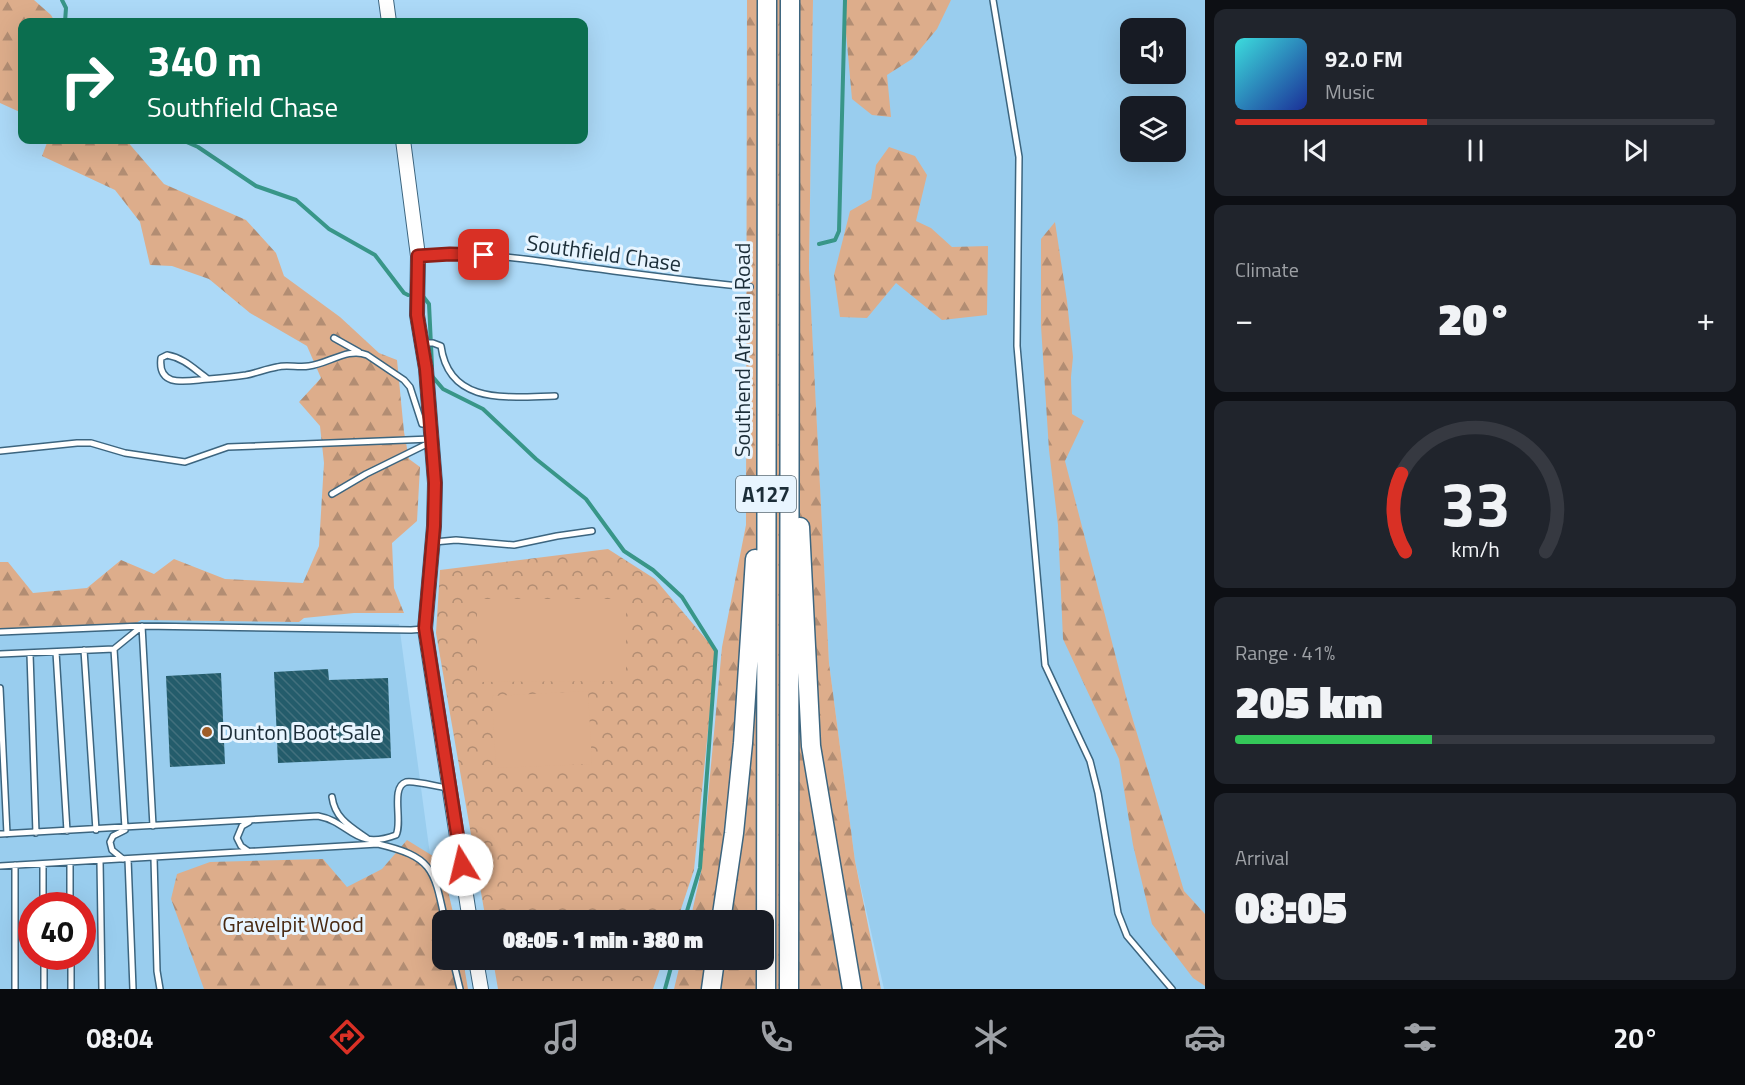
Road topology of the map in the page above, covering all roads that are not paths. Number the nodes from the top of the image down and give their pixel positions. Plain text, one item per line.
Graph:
1 (386, 0) edge
2 (767, 0) edge
3 (790, 0) edge
4 (993, 0) edge
5 (388, 18) edge
6 (404, 144) edge
7 (418, 256) junction
8 (758, 288) junction
9 (334, 338) dead end
10 (422, 343) junction
11 (360, 353) junction
12 (789, 360) junction
13 (208, 379) junction
14 (555, 396) dead end
15 (430, 424) junction
16 (431, 441) junction
17 (0, 451) edge
18 (332, 494) dead end
19 (592, 531) dead end
20 (433, 542) junction
21 (142, 626) junction
22 (425, 628) junction
23 (0, 632) edge
24 (114, 649) junction
25 (84, 651) junction
26 (56, 652) junction
27 (0, 654) edge
28 (30, 654) junction
29 (0, 688) edge
30 (450, 788) junction
31 (332, 797) dead end
32 (254, 820) junction
33 (153, 826) junction
34 (128, 828) junction
35 (96, 830) junction
36 (67, 831) junction
37 (36, 833) junction
38 (3, 834) edge
39 (368, 839) junction
40 (250, 851) junction
41 (154, 858) junction
42 (126, 859) junction
43 (100, 861) junction
44 (70, 862) junction
45 (43, 864) junction
46 (0, 866) edge
47 (15, 866) junction
48 (43, 892) edge
49 (70, 892) edge
50 (442, 910) edge
51 (468, 910) edge
52 (723, 910) edge
53 (44, 970) edge
54 (71, 970) edge
55 (455, 970) edge
56 (478, 970) edge
57 (714, 970) edge
58 (15, 989) edge
59 (44, 989) edge
60 (71, 989) edge
61 (102, 989) edge
62 (133, 989) edge
63 (160, 989) edge
64 (460, 989) edge
65 (481, 989) edge
66 (711, 989) edge
67 (766, 989) edge
68 (789, 989) edge
69 (852, 989) edge
70 (1172, 989) edge

1 - 5 street
2 - 8 highway, Southend Arterial Road / A127
3 - 12 highway, A127
4 - 70 lane
6 - 7 street
7 - 8 lane, Southfield Chase
7 - 10 street
8 - 52 highway
8 - 67 highway, Southend Arterial Road / A127
9 - 11 lane
10 - 14 lane
10 - 15 street
11 - 13 lane
11 - 15 lane
12 - 68 highway, A127
12 - 69 highway
13 - 13 lane
15 - 16 street
16 - 17 lane
16 - 18 lane
16 - 20 street
19 - 20 lane
20 - 22 street
21 - 22 lane
21 - 23 lane
21 - 24 lane
21 - 33 lane
22 - 30 street
24 - 25 lane
24 - 34 lane
25 - 26 lane
25 - 35 lane
26 - 28 lane
26 - 36 lane
27 - 28 lane
28 - 37 lane
29 - 38 lane
30 - 39 lane
30 - 51 street
31 - 39 lane
32 - 33 lane
32 - 39 lane
32 - 40 lane
33 - 34 lane
34 - 35 lane
34 - 42 lane
35 - 36 lane
36 - 37 lane
37 - 38 lane
40 - 41 lane
40 - 50 lane
41 - 42 lane
41 - 63 lane
42 - 43 lane
42 - 62 lane
43 - 44 lane
43 - 61 lane
44 - 45 lane
44 - 49 lane
45 - 47 lane
45 - 48 lane
46 - 47 lane
47 - 58 lane
53 - 59 lane
54 - 60 lane
55 - 64 lane
56 - 65 street
57 - 66 highway

